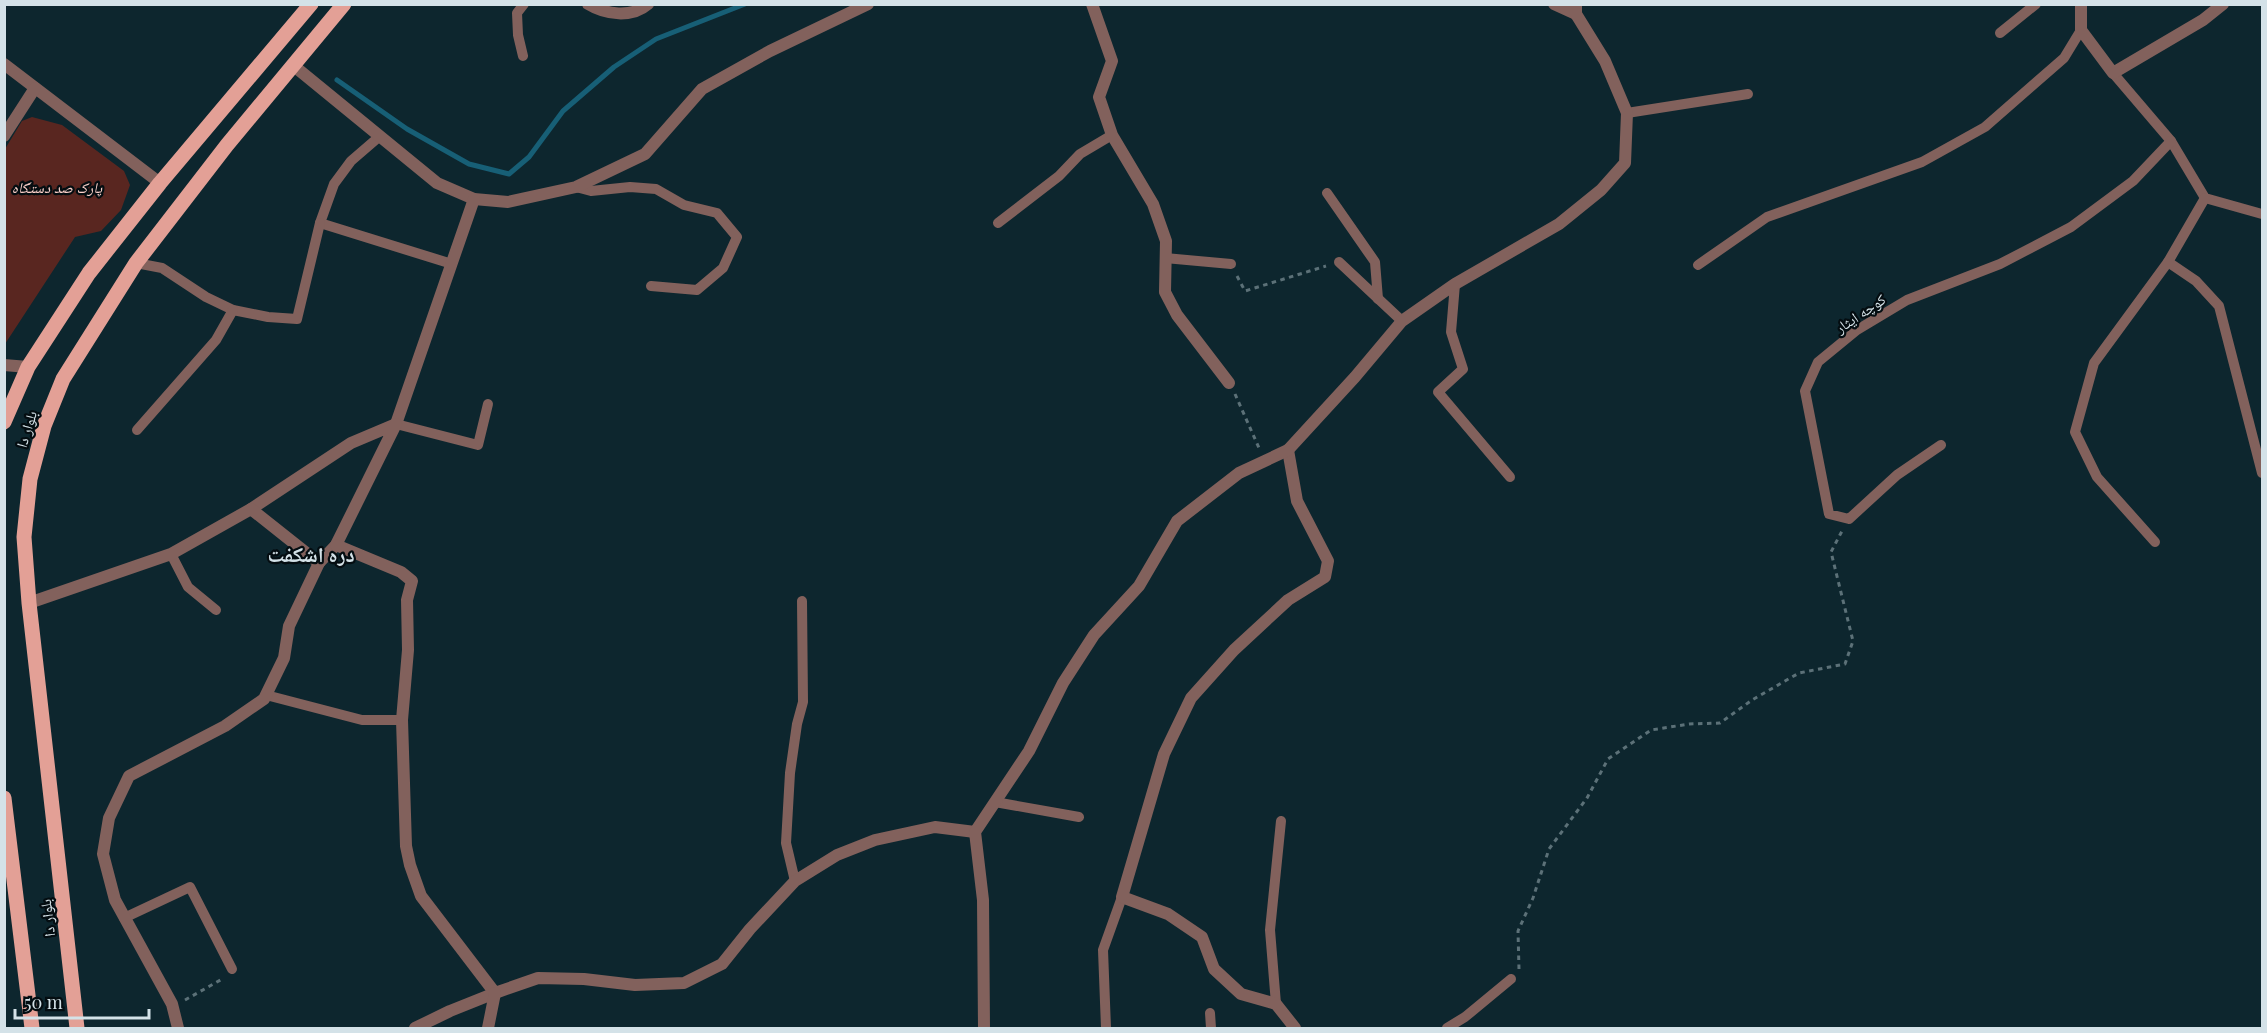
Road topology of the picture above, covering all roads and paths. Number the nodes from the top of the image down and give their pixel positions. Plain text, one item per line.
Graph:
1 (311, 4) edge
2 (344, 4) edge
3 (524, 4) edge
4 (588, 4) edge
5 (648, 4) edge
6 (868, 4) edge
7 (1092, 4) edge
8 (1554, 4) edge
9 (2036, 4) edge
10 (2081, 4) edge
11 (2223, 4) edge
12 (1576, 9) edge
13 (2081, 30) junction
14 (2000, 33) dead end
15 (523, 56) dead end
16 (4, 64) edge
17 (294, 66) junction
18 (2113, 73) junction
19 (35, 88) junction
20 (1748, 94) dead end
21 (1627, 113) junction
22 (210, 124) junction
23 (1112, 135) junction
24 (4, 136) edge
25 (380, 136) junction
26 (231, 141) junction
27 (2171, 141) junction
28 (160, 183) junction
29 (576, 187) junction
30 (1327, 193) dead end
31 (2205, 198) junction
32 (474, 199) junction
33 (2262, 214) edge
34 (320, 223) junction
35 (998, 223) dead end
36 (1166, 258) junction
37 (1340, 262) joint
38 (2168, 262) junction
39 (136, 263) junction
40 (452, 264) junction
41 (1231, 264) joint
42 (1698, 266) dead end
43 (1455, 284) junction
44 (651, 286) dead end
45 (1378, 298) junction
46 (233, 309) junction
47 (1402, 321) junction
48 (4, 365) edge
49 (28, 367) junction
50 (1229, 383) joint
51 (488, 404) dead end
52 (4, 422) edge
53 (396, 424) junction
54 (137, 430) dead end
55 (1941, 445) dead end
56 (1287, 450) junction
57 (1264, 461) junction
58 (2262, 473) edge
59 (1510, 477) dead end
60 (251, 510) junction
61 (1849, 519) junction
62 (2154, 542) dead end
63 (336, 545) junction
64 (171, 554) junction
65 (319, 563) junction
66 (802, 601) dead end
67 (29, 603) junction
68 (216, 610) dead end
69 (266, 694) junction
70 (402, 720) junction
71 (4, 798) edge
72 (994, 802) junction
73 (1079, 817) dead end
74 (1281, 820) dead end
75 (975, 832) junction
76 (795, 881) junction
77 (1122, 897) junction
78 (124, 918) junction
79 (232, 969) joint
80 (1511, 979) joint
81 (495, 993) junction
82 (172, 1004) junction
83 (1276, 1004) junction
84 (1210, 1013) dead end
85 (32, 1029) edge
86 (77, 1029) edge
87 (178, 1029) edge
88 (415, 1029) edge
89 (489, 1029) edge
90 (984, 1029) edge
91 (1106, 1029) edge
92 (1211, 1029) edge
93 (1294, 1029) edge
94 (1447, 1029) edge

1 - 22 main road, بلوار دا
2 - 17 main road, بلوار دا
3 - 15 lane
4 - 5 street
6 - 29 street
7 - 23 street
8 - 12 street
9 - 14 lane
10 - 13 street
11 - 18 street
12 - 21 street
13 - 18 street
13 - 42 lane
16 - 19 street
17 - 25 street
17 - 26 main road, بلوار دا
18 - 27 lane
19 - 24 street
19 - 28 street
20 - 21 lane
21 - 43 street
22 - 26 main road
22 - 28 main road, بلوار دا
23 - 35 lane
23 - 36 street
25 - 32 street
25 - 34 lane
26 - 39 main road, بلوار دا
27 - 31 lane
27 - 61 lane, کوچه ایثار
28 - 49 main road, بلوار دا
29 - 32 street
29 - 44 lane
30 - 45 lane
31 - 33 lane
31 - 38 lane
32 - 40 street
34 - 40 lane
34 - 46 lane
36 - 41 lane
36 - 50 street
37 - 41 path
37 - 45 lane
38 - 58 lane
38 - 62 lane
39 - 46 lane
39 - 67 main road, بلوار دا
40 - 53 street
43 - 47 street
43 - 59 lane
45 - 47 lane
46 - 54 lane
47 - 56 street
48 - 49 street
49 - 52 main road, بلوار دا
50 - 57 path
51 - 53 lane
53 - 60 street
53 - 63 street
55 - 61 lane
56 - 57 street
56 - 77 street
57 - 72 street
60 - 64 street
60 - 65 street
61 - 80 path
63 - 65 street
63 - 70 street
64 - 67 street
64 - 68 lane
65 - 69 street
66 - 76 lane
67 - 86 main road, بلوار دا
69 - 70 lane
69 - 78 street
70 - 81 street
71 - 85 main road, بلوار دا
72 - 73 lane
72 - 75 street
74 - 83 lane
75 - 76 street
75 - 90 street
76 - 81 street
77 - 83 street
77 - 91 lane
78 - 79 lane
78 - 82 street
79 - 82 path
80 - 94 lane
81 - 88 street
81 - 89 street
82 - 87 street
83 - 93 street
84 - 92 lane

